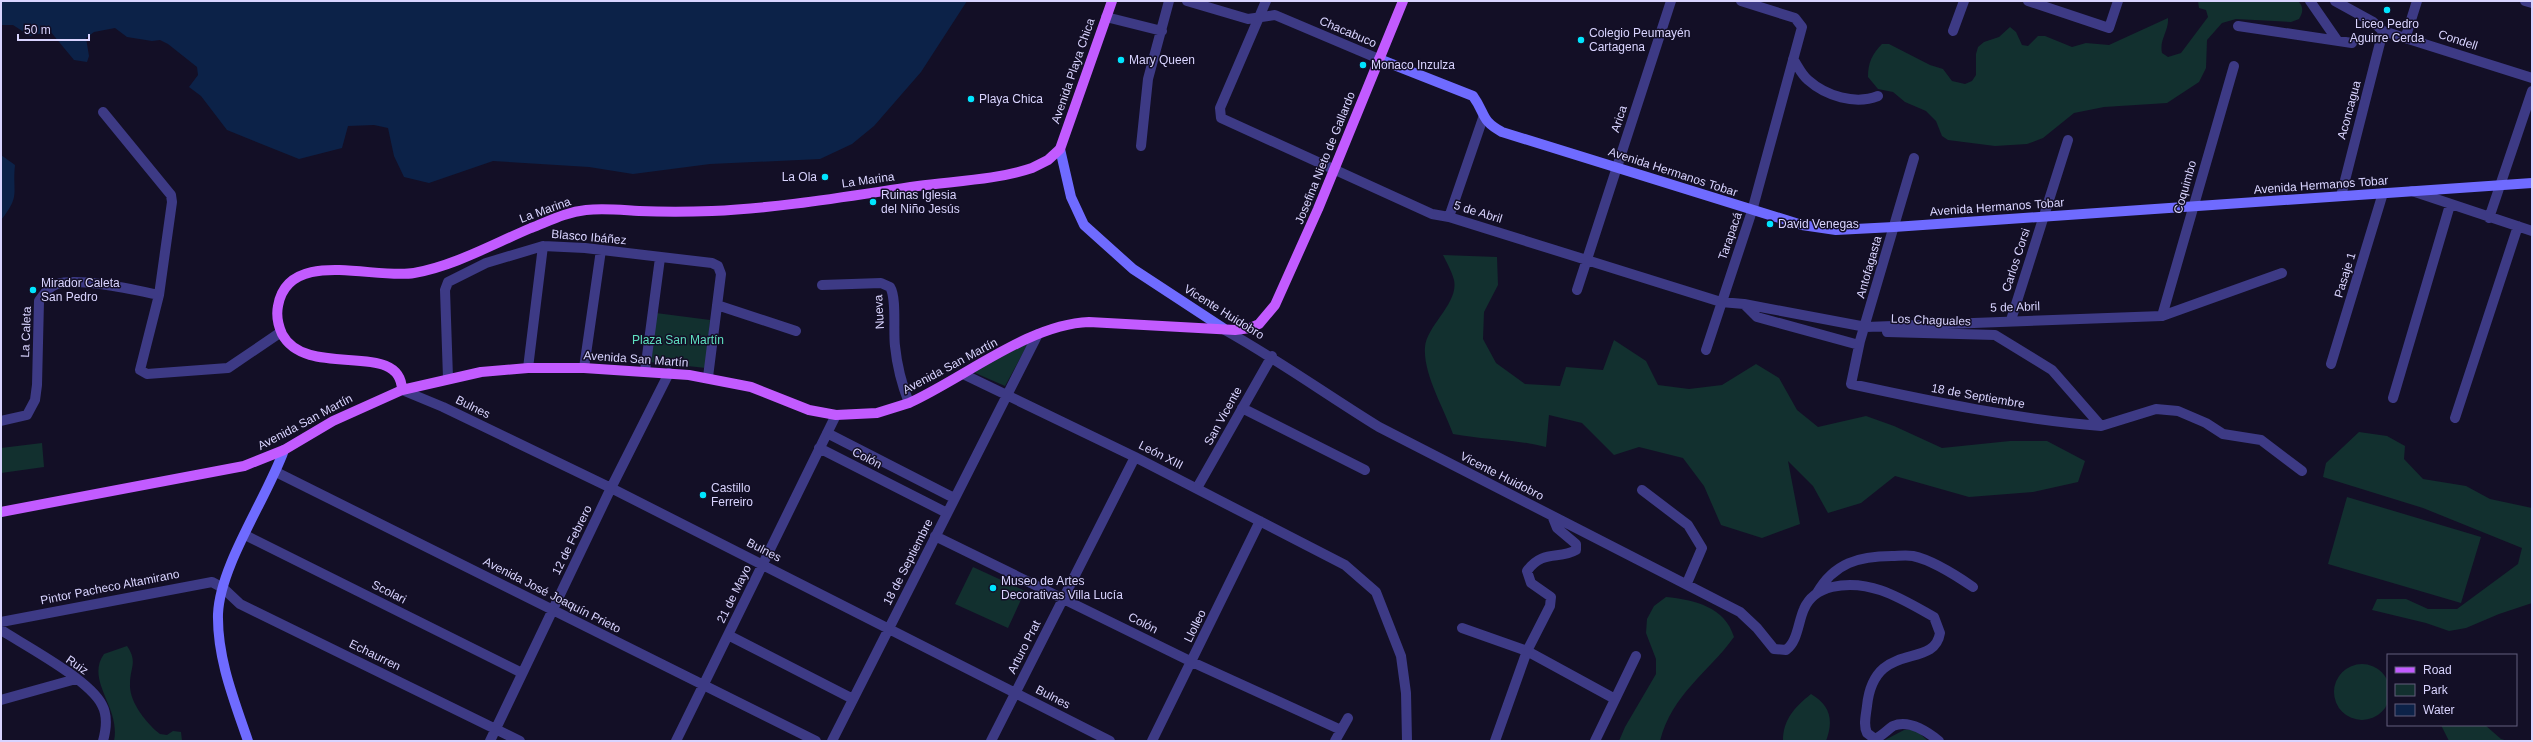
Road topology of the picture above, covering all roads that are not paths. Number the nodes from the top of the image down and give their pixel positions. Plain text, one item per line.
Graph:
1 (1112, 1) edge
2 (1169, 1) edge
3 (1187, 1) edge
4 (1266, 1) edge
5 (1403, 1) edge
6 (1671, 1) edge
7 (1741, 1) edge
8 (1964, 1) edge
9 (2028, 1) edge
10 (2118, 1) edge
11 (2310, 1) edge
12 (2335, 1) edge
13 (2417, 1) edge
14 (2525, 1) edge
15 (2532, 3) edge
16 (1106, 17) junction
17 (1259, 17) junction
18 (2238, 26) dead end
19 (2384, 30) junction
20 (1953, 31) dead end
21 (1162, 32) junction
22 (2406, 36) junction
23 (2337, 40) junction
24 (2352, 43) dead end
25 (1379, 59) junction
26 (1793, 59) junction
27 (2234, 66) dead end
28 (2532, 78) edge
29 (2532, 91) edge
30 (1878, 96) dead end
31 (103, 112) dead end
32 (1483, 118) junction
33 (2068, 140) dead end
34 (1141, 146) dead end
35 (1060, 149) junction
36 (1914, 158) dead end
37 (1616, 168) junction
38 (1333, 170) junction
39 (2532, 183) edge
40 (2500, 186) junction
41 (2412, 192) junction
42 (2384, 193) junction
43 (2340, 196) junction
44 (2450, 205) junction
45 (2192, 207) junction
46 (1752, 211) junction
47 (1449, 217) junction
48 (2044, 217) junction
49 (2489, 218) junction
50 (2518, 226) junction
51 (1894, 227) junction
52 (2532, 231) edge
53 (543, 246) junction
54 (601, 250) junction
55 (660, 258) junction
56 (1587, 260) junction
57 (2282, 273) dead end
58 (822, 285) dead end
59 (1577, 290) dead end
60 (159, 295) junction
61 (1722, 302) junction
62 (1744, 304) junction
63 (717, 305) junction
64 (2162, 316) junction
65 (2011, 320) junction
66 (1264, 321) joint
67 (1866, 327) junction
68 (1223, 328) junction
69 (796, 331) dead end
70 (281, 332) junction
71 (1038, 334) junction
72 (1859, 345) junction
73 (1706, 350) dead end
74 (1272, 356) junction
75 (2331, 364) dead end
76 (528, 368) junction
77 (584, 368) junction
78 (644, 371) junction
79 (669, 373) junction
80 (963, 374) junction
81 (708, 377) junction
82 (448, 378) junction
83 (1851, 384) joint
84 (402, 390) junction
85 (1006, 394) junction
86 (2393, 398) dead end
87 (909, 403) junction
88 (1242, 408) junction
89 (836, 415) junction
90 (2455, 418) dead end
91 (1, 421) edge
92 (2101, 426) junction
93 (827, 433) junction
94 (819, 448) junction
95 (284, 450) junction
96 (1135, 457) junction
97 (1365, 470) dead end
98 (2302, 471) dead end
99 (276, 472) junction
100 (611, 488) junction
101 (1197, 488) junction
102 (1642, 490) dead end
103 (954, 498) junction
104 (1, 512) edge
105 (946, 513) junction
106 (1553, 518) junction
107 (1260, 521) junction
108 (246, 535) junction
109 (936, 536) junction
110 (763, 564) junction
111 (1687, 583) junction
112 (1973, 587) dead end
113 (223, 588) junction
114 (1816, 593) junction
115 (1064, 598) junction
116 (552, 609) junction
117 (1, 622) edge
118 (888, 628) junction
119 (1462, 628) dead end
120 (1, 630) edge
121 (728, 634) junction
122 (1527, 651) junction
123 (1636, 656) dead end
124 (1192, 662) junction
125 (522, 673) junction
126 (76, 679) junction
127 (704, 685) junction
128 (1016, 693) junction
129 (1615, 698) junction
130 (853, 699) junction
131 (1, 700) edge
132 (1348, 718) dead end
133 (495, 728) junction
134 (1341, 730) junction
135 (102, 741) edge
136 (248, 741) edge
137 (490, 741) edge
138 (520, 741) edge
139 (676, 741) edge
140 (816, 741) edge
141 (832, 741) edge
142 (991, 741) edge
143 (1110, 741) edge
144 (1152, 741) edge
145 (1335, 741) edge
146 (1407, 741) edge
147 (1495, 741) edge
148 (1595, 741) edge
149 (1940, 741) edge

1 - 16 main road, Avenida Playa Chica
2 - 21 street
3 - 17 street, Chacabuco
4 - 17 street
5 - 25 main road, Josefina Nieto de Gallardo
6 - 37 street, Arica
7 - 26 street, Tarapacá
8 - 20 street
9 - 10 street
11 - 23 street
12 - 19 street, Condell
13 - 22 street
14 - 15 street
16 - 21 street
16 - 35 main road, Avenida Playa Chica
17 - 25 street, Chacabuco
17 - 38 street, 5 de Abril
18 - 23 street
19 - 22 street, Condell
19 - 43 street, Aconcagua
21 - 34 street
22 - 28 street, Condell
23 - 24 street
25 - 32 street, Chacabuco
25 - 38 main road, Josefina Nieto de Gallardo
26 - 30 street
26 - 46 street, Tarapacá
27 - 45 street, Coquimbo
29 - 40 street
31 - 60 street
32 - 37 street, Avenida Hermanos Tobar
32 - 47 street
33 - 48 street, Carlos Corsi
35 - 68 street, Vicente Huidobro
35 - 70 main road, La Marina
36 - 51 street, Antofagasta
37 - 46 street, Avenida Hermanos Tobar
37 - 56 street, Arica
38 - 47 street, 5 de Abril
38 - 66 main road, Josefina Nieto de Gallardo
39 - 40 street, Avenida Hermanos Tobar
40 - 41 street, Avenida Hermanos Tobar
40 - 49 street
41 - 42 street, Avenida Hermanos Tobar
41 - 44 street
42 - 43 street, Avenida Hermanos Tobar
42 - 75 street, Pasaje 1
43 - 45 street, Avenida Hermanos Tobar
44 - 49 street
44 - 86 street
45 - 48 street, Avenida Hermanos Tobar
45 - 64 street, Coquimbo
46 - 51 street, Avenida Hermanos Tobar
46 - 61 street, Tarapacá
47 - 56 street, 5 de Abril
48 - 51 street, Avenida Hermanos Tobar
48 - 65 street, Carlos Corsi
49 - 50 street
50 - 52 street
50 - 90 street
51 - 67 street, Antofagasta
53 - 54 street, Blasco Ibáñez
53 - 76 street
53 - 82 street, Blasco Ibáñez
54 - 55 street, Blasco Ibáñez
54 - 77 street
55 - 63 street, Blasco Ibáñez
55 - 78 street
56 - 59 street, Arica
56 - 61 street, 5 de Abril
57 - 64 street, 5 de Abril
58 - 87 street, Nueva
60 - 70 street
60 - 91 street, La Caleta
61 - 62 street, 5 de Abril
61 - 73 street, Tarapacá
62 - 67 street, 5 de Abril
62 - 72 street
63 - 69 street
63 - 81 street, Blasco Ibáñez
64 - 65 street, 5 de Abril
65 - 67 street, 5 de Abril
66 - 68 main road, Avenida San Martín
67 - 72 street, Antofagasta
67 - 92 street, Los Chaguales
68 - 71 main road, Avenida San Martín
68 - 74 street, Vicente Huidobro
70 - 84 main road, La Marina
71 - 80 main road, Avenida San Martín
71 - 85 street, 18 de Septiembre
72 - 83 street, Antofagasta
74 - 88 street, San Vicente
74 - 106 street, Vicente Huidobro
76 - 77 main road, Avenida San Martín
76 - 82 main road, Avenida San Martín
77 - 78 main road, Avenida San Martín
78 - 79 main road, Avenida San Martín
79 - 81 main road, Avenida San Martín
79 - 100 street, 12 de Febrero
80 - 85 street, León XIII
80 - 87 main road, Avenida San Martín
81 - 89 main road, Avenida San Martín
82 - 84 main road, Avenida San Martín
83 - 92 street, 18 de Septiembre
84 - 95 main road, Avenida San Martín
84 - 100 street, Bulnes
85 - 96 street, León XIII
85 - 103 street, 18 de Septiembre
87 - 89 main road, Avenida San Martín
88 - 97 street
88 - 101 street, San Vicente
89 - 93 street, 21 de Mayo
92 - 98 street
93 - 94 street, 21 de Mayo
93 - 103 street, Colón
94 - 105 street, Colón
94 - 110 street, 21 de Mayo
95 - 99 street
95 - 104 main road, Avenida San Martín
96 - 101 street, León XIII
96 - 115 street, Arturo Prat
99 - 108 street
99 - 116 street, Avenida José Joaquín Prieto
100 - 110 street, Bulnes
100 - 116 street, 12 de Febrero
101 - 107 street, León XIII
102 - 111 street
103 - 105 street, 18 de Septiembre
105 - 109 street, 18 de Septiembre
106 - 111 street, Vicente Huidobro
106 - 122 street
107 - 124 street, Llolleo
107 - 146 street, León XIII
108 - 113 street
108 - 125 street, Scolari
109 - 115 street, Colón
109 - 118 street, 18 de Septiembre
110 - 118 street, Bulnes
110 - 121 street, 21 de Mayo
111 - 114 street, Vicente Huidobro
112 - 114 street
113 - 117 street, Pintor Pacheco Altamirano
113 - 133 street, Echaurren
113 - 136 street
114 - 149 street
115 - 124 street, Colón
115 - 128 street, Arturo Prat
116 - 125 street, 12 de Febrero
116 - 127 street, Avenida José Joaquín Prieto
118 - 128 street, Bulnes
118 - 130 street, 18 de Septiembre
119 - 122 street
120 - 126 street, Ruiz
121 - 127 street, 21 de Mayo
121 - 130 street
122 - 129 street
122 - 147 street
123 - 129 street
124 - 134 street, Colón
124 - 144 street, Llolleo
125 - 133 street, 12 de Febrero
126 - 131 street
126 - 135 street, Ruiz
127 - 139 street, 21 de Mayo
127 - 140 street, Avenida José Joaquín Prieto
128 - 142 street, Arturo Prat
128 - 143 street, Bulnes
129 - 148 street
130 - 141 street, 18 de Septiembre
132 - 134 street
133 - 137 street, 12 de Febrero
133 - 138 street, Echaurren
134 - 145 street

